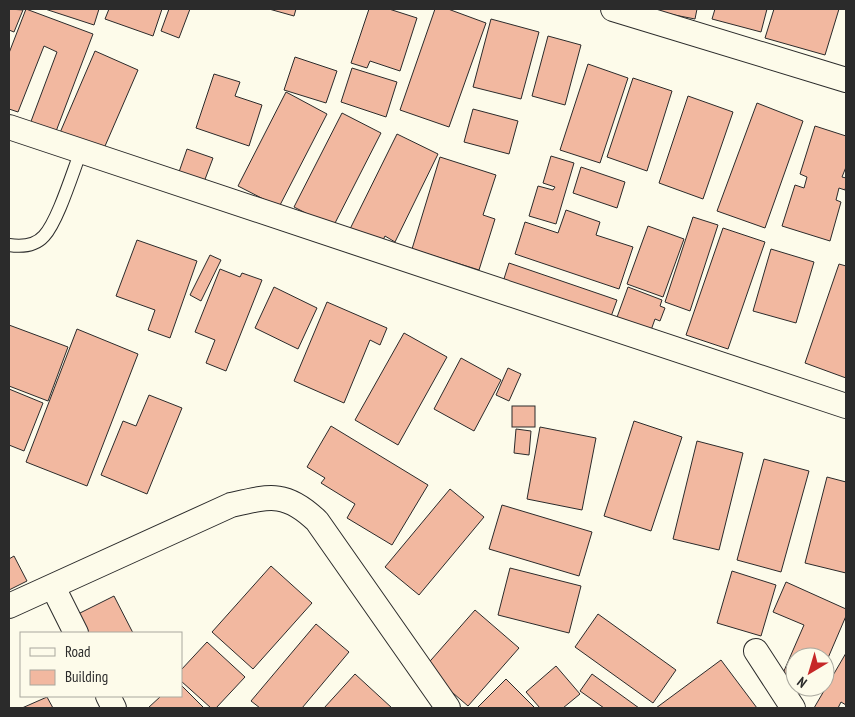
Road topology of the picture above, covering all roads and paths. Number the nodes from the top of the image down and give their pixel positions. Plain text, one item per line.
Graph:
1 (614, 9) edge
2 (846, 80) edge
3 (9, 127) edge
4 (81, 151) junction
5 (9, 245) edge
6 (846, 406) edge
7 (53, 587) junction
8 (9, 606) edge
9 (76, 632) edge
10 (756, 651) dead end
11 (448, 708) edge
12 (793, 708) edge

1 - 2 street
3 - 4 street
4 - 5 lane
4 - 6 street
7 - 8 street
7 - 9 street
7 - 11 street
10 - 12 street

